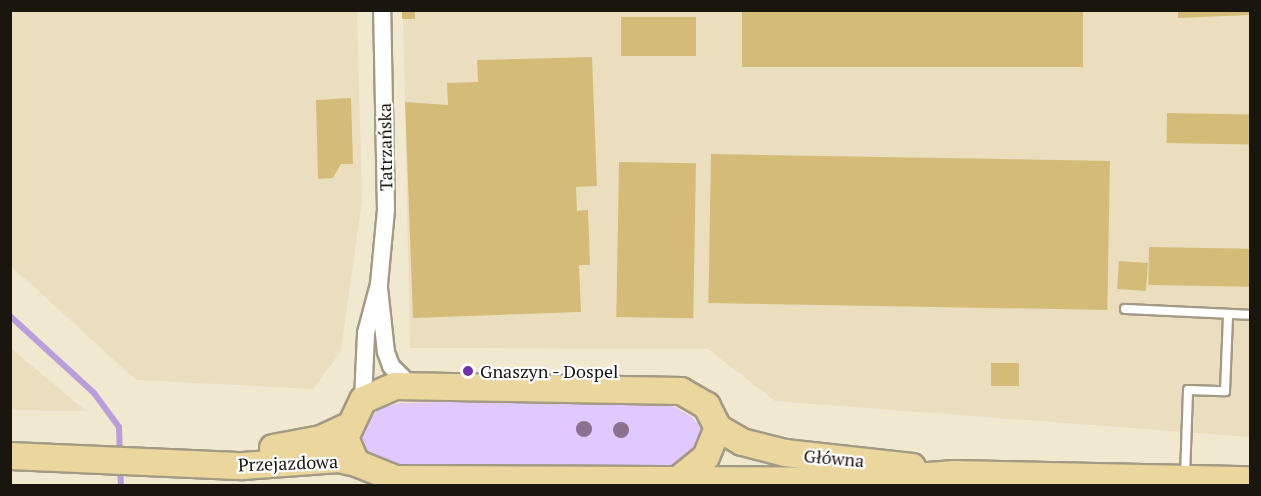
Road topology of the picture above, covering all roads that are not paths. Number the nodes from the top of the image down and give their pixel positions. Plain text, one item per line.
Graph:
1 (382, 10) edge
2 (379, 284) junction
3 (1125, 309) dead end
4 (1228, 315) junction
5 (1251, 315) edge
6 (412, 387) junction
7 (363, 400) junction
8 (347, 427) junction
9 (718, 428) junction
10 (10, 456) edge
11 (172, 459) junction
12 (356, 463) junction
13 (954, 474) junction
14 (1185, 477) junction
15 (680, 478) junction
16 (1251, 480) edge

1 - 2 street, Tatrzańska
2 - 6 street, Tatrzańska
2 - 7 street, Tatrzańska
3 - 4 lane
4 - 5 lane
4 - 14 lane
6 - 7 main road
6 - 9 main road
7 - 8 main road
8 - 11 main road, Przejazdowa
8 - 12 main road
9 - 13 main road, Główna
9 - 15 main road
10 - 11 main road, Przejazdowa
11 - 12 main road, Przejazdowa
12 - 15 main road, Przejazdowa
13 - 14 main road, Główna
13 - 15 main road, Główna
14 - 16 main road, Główna

